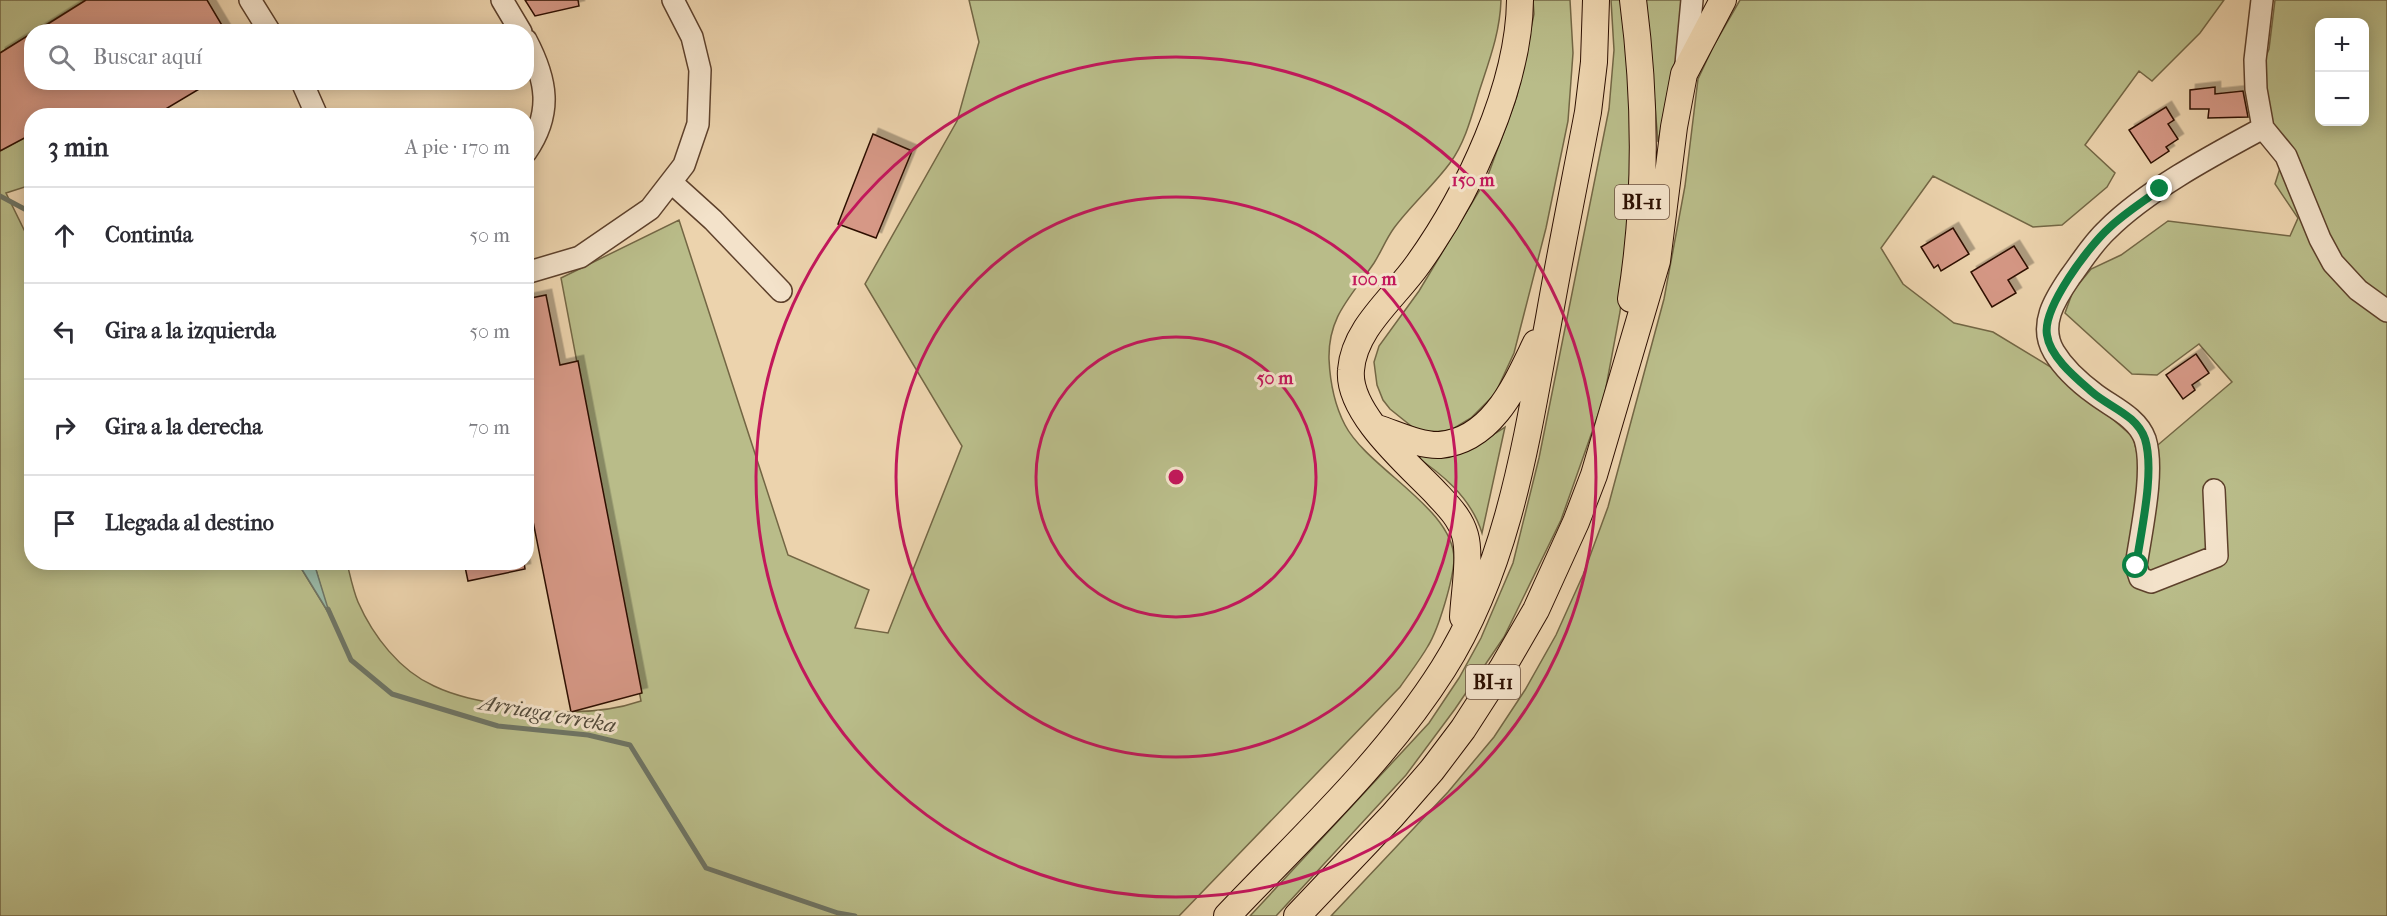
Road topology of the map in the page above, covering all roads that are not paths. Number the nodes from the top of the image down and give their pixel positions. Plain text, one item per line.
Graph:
1 (250, 0) edge
2 (502, 0) edge
3 (673, 0) edge
4 (1520, 0) edge
5 (1596, 0) edge
6 (1633, 0) edge
7 (1692, 0) edge
8 (1723, 0) edge
9 (2262, 0) edge
10 (265, 24) edge
11 (516, 24) edge
12 (534, 56) edge
13 (1684, 74) junction
14 (306, 90) edge
15 (313, 108) edge
16 (2263, 128) junction
17 (534, 141) edge
18 (671, 182) junction
19 (534, 271) edge
20 (781, 291) dead end
21 (2387, 311) edge
22 (1549, 318) junction
23 (1615, 403) junction
24 (1375, 428) junction
25 (2214, 490) dead end
26 (1461, 635) junction
27 (1227, 916) edge
28 (1298, 916) edge

1 - 10 street
2 - 11 street
3 - 18 street
4 - 24 main road
5 - 22 main road, BI-11
6 - 23 main road, BI-11
7 - 13 street
8 - 13 main road
9 - 16 street
12 - 17 street
13 - 23 main road
14 - 15 street
16 - 21 street
16 - 25 street
18 - 19 street
18 - 20 street
22 - 24 main road
22 - 26 main road, BI-11
23 - 28 main road, BI-11
24 - 26 main road
26 - 27 main road, BI-11

